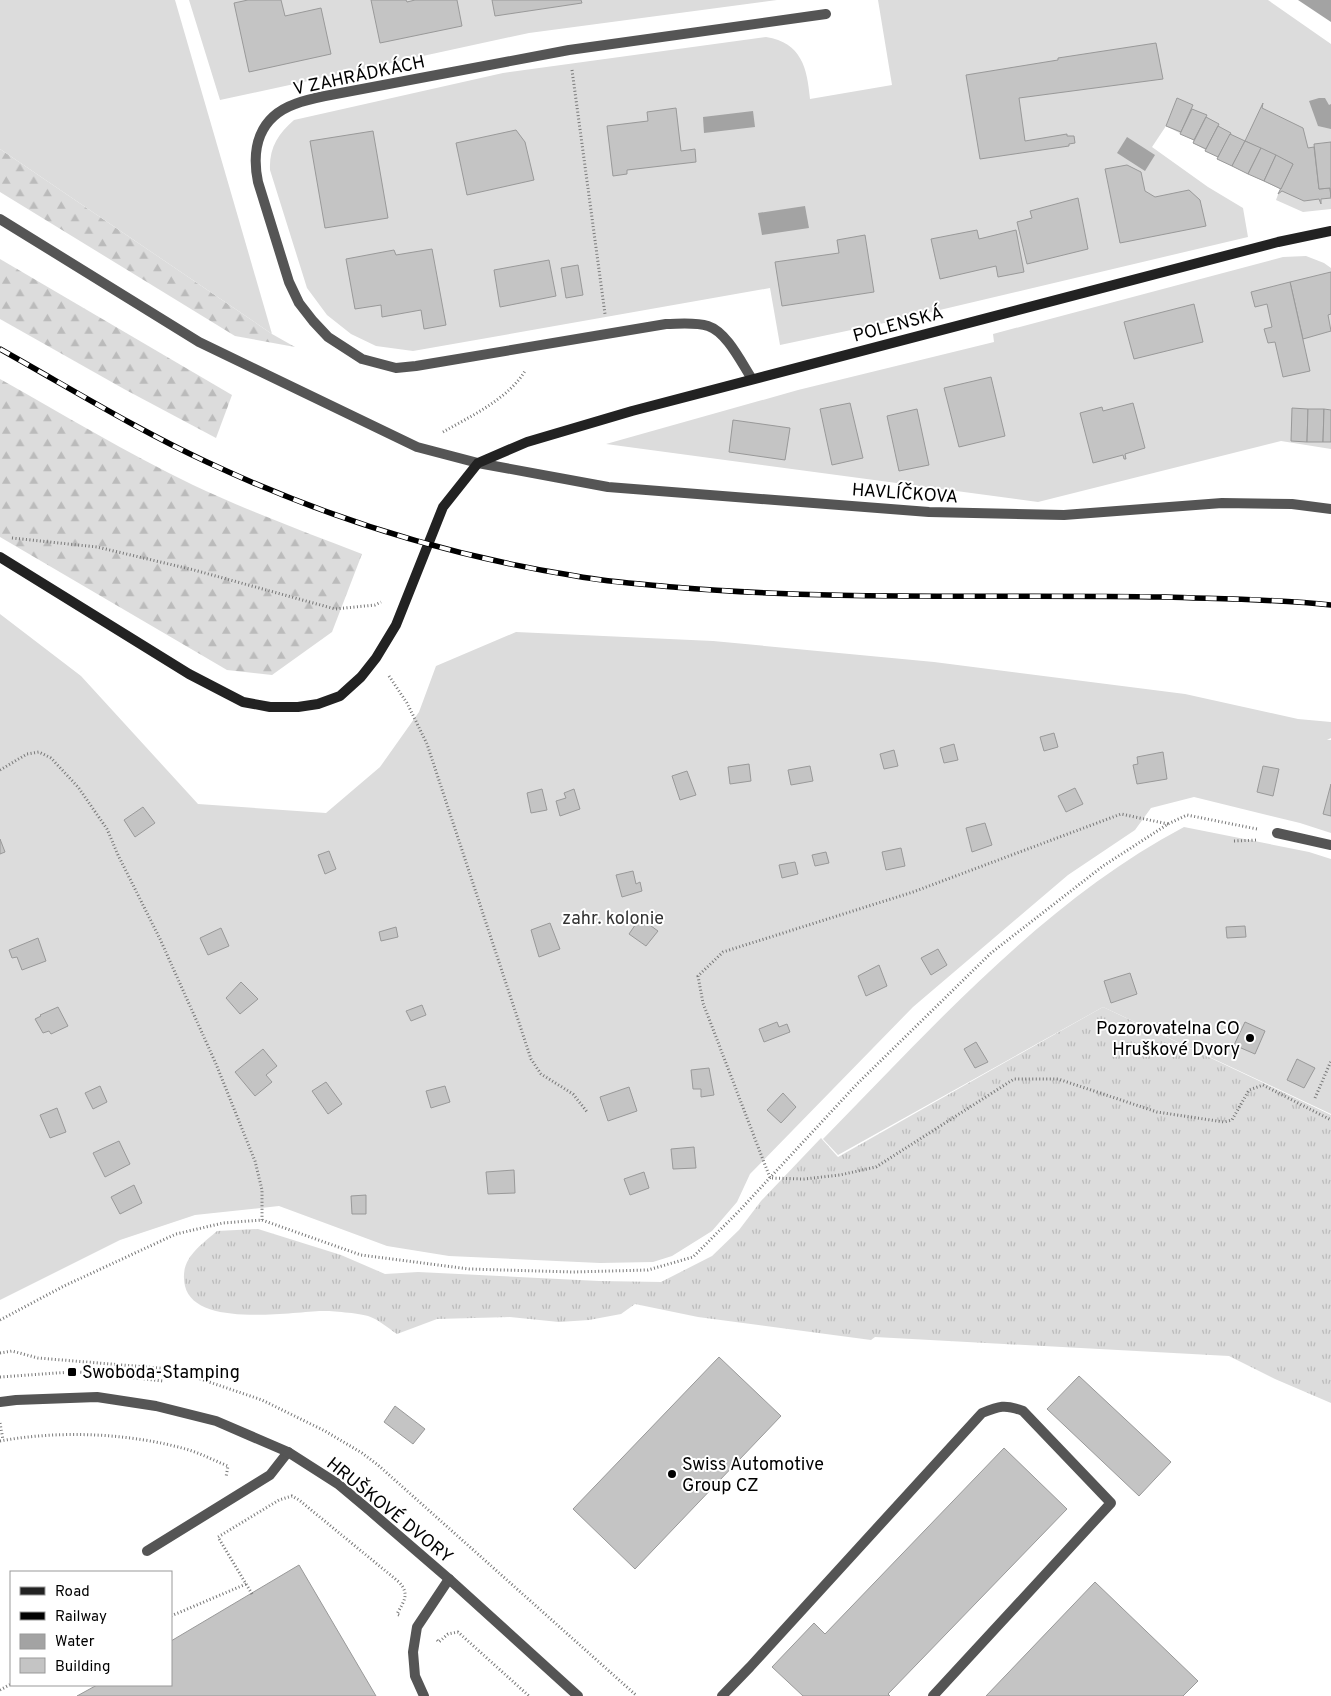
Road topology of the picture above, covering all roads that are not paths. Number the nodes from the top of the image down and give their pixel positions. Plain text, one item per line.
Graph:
1 (826, 14) dead end
2 (0, 219) edge
3 (1331, 231) edge
4 (752, 379) junction
5 (478, 463) junction
6 (1331, 508) edge
7 (0, 556) edge
8 (1277, 833) road end
9 (1331, 845) edge
10 (0, 1402) edge
11 (288, 1452) junction
12 (148, 1551) dead end
13 (449, 1579) junction
14 (728, 1694) edge
15 (424, 1696) edge
16 (578, 1696) edge
17 (933, 1696) edge

1 - 4 street, V ZAHRÁDKÁCH
2 - 5 street, HAVLÍČKOVA
3 - 4 street, POLENSKÁ
4 - 5 street, POLENSKÁ
5 - 6 street, HAVLÍČKOVA
5 - 7 street
8 - 9 street
10 - 11 street, HRUŠKOVÉ DVORY
11 - 12 street
11 - 13 street, HRUŠKOVÉ DVORY
13 - 15 street
13 - 16 street, HRUŠKOVÉ DVORY
14 - 17 street

